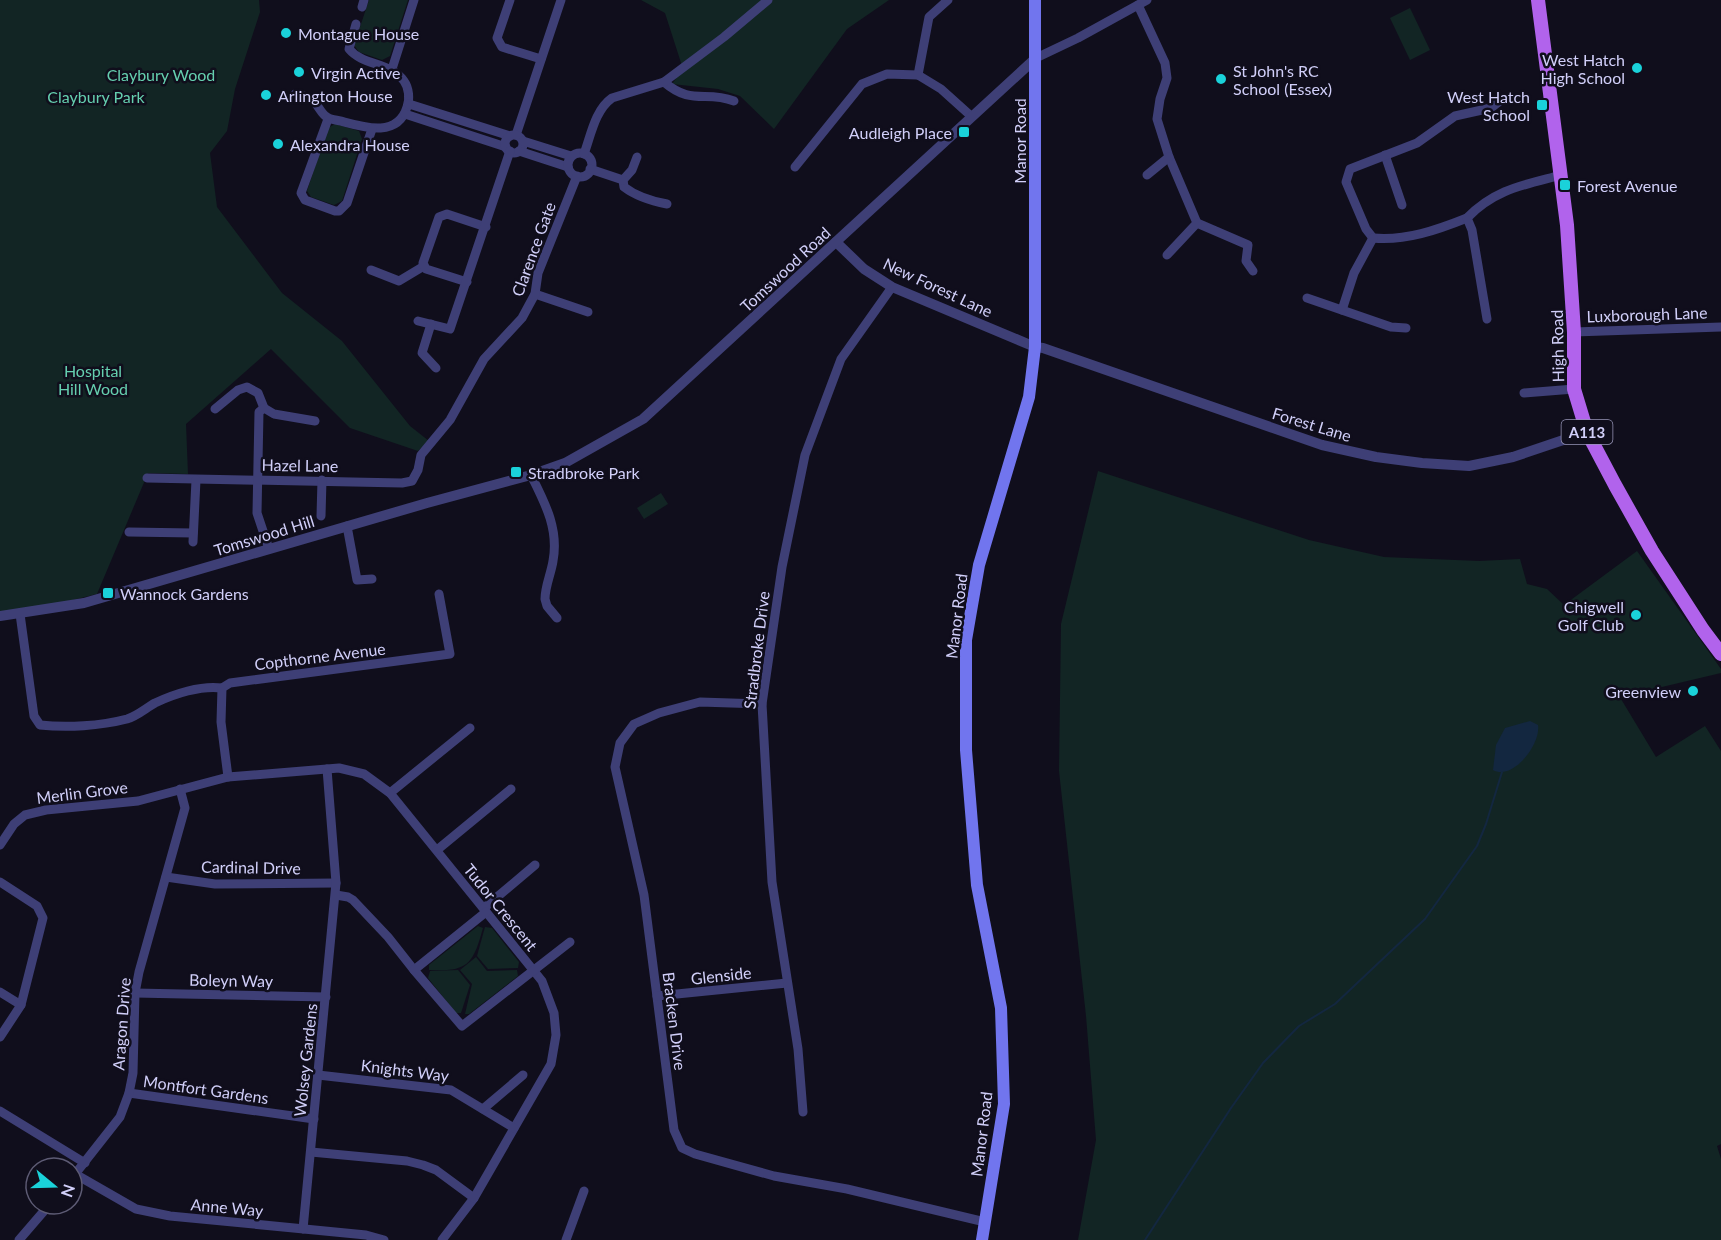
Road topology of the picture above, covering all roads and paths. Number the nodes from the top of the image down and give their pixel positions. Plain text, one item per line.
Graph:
1 (414, 0) edge
2 (510, 0) edge
3 (549, 0) edge
4 (768, 0) edge
5 (948, 0) edge
6 (1035, 0) edge
7 (1148, 0) edge
8 (1538, 0) edge
9 (561, 2) edge
10 (1138, 5) junction
11 (356, 24) dead end
12 (1036, 58) junction
13 (541, 59) junction
14 (392, 69) junction
15 (918, 75) junction
16 (664, 82) junction
17 (295, 94) dead end
18 (735, 101) dead end
19 (1500, 101) dead end
20 (409, 104) junction
21 (405, 114) junction
22 (970, 116) junction
23 (328, 118) junction
24 (372, 129) junction
25 (516, 137) junction
26 (512, 150) junction
27 (584, 154) junction
28 (1385, 155) junction
29 (572, 156) junction
30 (638, 156) dead end
31 (1169, 157) junction
32 (568, 167) junction
33 (795, 167) dead end
34 (590, 169) junction
35 (1147, 175) dead end
36 (1561, 175) junction
37 (577, 176) junction
38 (623, 180) junction
39 (667, 204) dead end
40 (1402, 205) dead end
41 (1467, 219) junction
42 (1197, 224) junction
43 (486, 227) junction
44 (1373, 238) junction
45 (836, 242) junction
46 (1167, 255) dead end
47 (424, 266) junction
48 (371, 270) dead end
49 (1253, 271) dead end
50 (467, 282) junction
51 (892, 287) junction
52 (535, 294) junction
53 (1307, 298) dead end
54 (1342, 310) junction
55 (588, 312) dead end
56 (1487, 319) dead end
57 (417, 321) dead end
58 (431, 324) junction
59 (1721, 327) edge
60 (1406, 328) dead end
61 (1574, 332) junction
62 (1035, 347) junction
63 (436, 368) dead end
64 (1574, 389) junction
65 (1524, 393) dead end
66 (215, 409) dead end
67 (261, 410) junction
68 (315, 421) dead end
69 (1587, 432) junction
70 (428, 445) joint
71 (533, 474) junction
72 (147, 478) dead end
73 (258, 479) junction
74 (196, 480) junction
75 (322, 480) junction
76 (321, 516) dead end
77 (347, 526) junction
78 (129, 532) dead end
79 (269, 549) junction
80 (372, 579) dead end
81 (440, 594) dead end
82 (20, 614) junction
83 (0, 616) edge
84 (557, 618) dead end
85 (1721, 654) edge
86 (222, 688) junction
87 (762, 704) junction
88 (470, 728) dead end
89 (327, 770) junction
90 (228, 777) junction
91 (180, 789) junction
92 (511, 789) dead end
93 (390, 793) junction
94 (0, 845) edge
95 (437, 850) junction
96 (535, 865) dead end
97 (166, 877) junction
98 (0, 882) edge
99 (336, 883) junction
100 (336, 895) junction
101 (485, 910) junction
102 (570, 942) dead end
103 (414, 970) junction
104 (532, 970) junction
105 (787, 983) junction
106 (0, 992) edge
107 (135, 993) junction
108 (657, 996) junction
109 (326, 997) junction
110 (21, 1005) junction
111 (0, 1037) edge
112 (318, 1075) junction
113 (523, 1075) dead end
114 (129, 1093) junction
115 (483, 1109) junction
116 (0, 1111) edge
117 (803, 1112) dead end
118 (314, 1119) junction
119 (514, 1128) junction
120 (310, 1152) junction
121 (85, 1163) joint
122 (84, 1181) edge
123 (584, 1191) dead end
124 (474, 1198) junction
125 (40, 1216) edge
126 (985, 1222) junction
127 (303, 1229) junction
128 (19, 1240) edge
129 (384, 1240) edge
130 (442, 1240) edge
131 (566, 1240) edge
132 (982, 1240) edge

1 - 14 street
2 - 13 street
3 - 9 street
4 - 16 street
5 - 15 street
6 - 12 main road, Manor Road
7 - 10 street
8 - 36 main road, High Road / A113
9 - 13 street
10 - 12 street
10 - 31 street
11 - 14 street
12 - 22 street, Tomswood Road
12 - 62 main road, Manor Road
13 - 25 street
14 - 20 street
15 - 22 street
15 - 33 street
16 - 18 street
16 - 27 street
17 - 23 street
19 - 28 street
20 - 21 street
20 - 25 street
21 - 24 street
21 - 26 street
22 - 45 street, Tomswood Road
23 - 24 street
23 - 24 street
25 - 26 street
25 - 26 street
25 - 29 street
26 - 32 street
26 - 43 street
27 - 29 street
27 - 34 street
28 - 40 street
28 - 44 street
29 - 32 street
30 - 38 street
31 - 35 street
31 - 42 street
32 - 37 street
34 - 37 street
34 - 38 street
36 - 41 street
36 - 61 main road, High Road / A113
37 - 52 street, Clarence Gate
38 - 39 street
41 - 44 street
41 - 56 street
42 - 46 street
42 - 49 street
43 - 47 street
43 - 50 street
44 - 54 street
45 - 51 street, New Forest Lane
45 - 71 street, Tomswood Road
47 - 48 street
47 - 50 street
50 - 58 street
51 - 62 street, New Forest Lane
51 - 87 street, Stradbroke Drive
52 - 55 street
52 - 70 street, Clarence Gate
53 - 54 street
54 - 60 street
57 - 58 street
58 - 63 street
59 - 61 street, Luxborough Lane
61 - 64 main road, High Road / A113
62 - 69 street, Forest Lane
62 - 126 main road, Manor Road
64 - 65 street
64 - 69 main road, High Road / A113
66 - 67 street
67 - 68 street
67 - 73 street
69 - 85 main road, High Road / A113
70 - 75 street, Hazel Lane
71 - 77 street, Tomswood Hill
71 - 84 street
72 - 74 street, Hazel Lane
73 - 74 street, Hazel Lane
73 - 75 street, Hazel Lane
73 - 79 street
74 - 78 street
75 - 76 street
77 - 79 street, Tomswood Hill
77 - 80 street
79 - 82 street, Tomswood Hill
81 - 86 street, Copthorne Avenue
82 - 83 street, Tomswood Hill
82 - 86 street
86 - 90 street
87 - 105 street, Stradbroke Drive
87 - 108 street, Bracken Drive
88 - 93 street
89 - 90 street, Tudor Crescent
89 - 93 street, Tudor Crescent
89 - 99 street, Wolsey Gardens
90 - 91 street, Tudor Crescent
91 - 94 street, Merlin Grove
91 - 97 street, Aragon Drive
92 - 95 street
93 - 95 street, Tudor Crescent
95 - 101 street, Tudor Crescent
96 - 101 street
97 - 99 street, Cardinal Drive
97 - 107 street, Aragon Drive
98 - 110 street
99 - 100 street, Wolsey Gardens
100 - 103 street
100 - 109 street, Wolsey Gardens
101 - 103 street
101 - 104 street, Tudor Crescent
102 - 104 street
103 - 104 street
104 - 119 street, Tudor Crescent
105 - 108 street, Glenside
105 - 117 street, Stradbroke Drive
106 - 110 street
107 - 109 street, Boleyn Way
107 - 114 street, Aragon Drive
108 - 126 street, Bracken Drive
109 - 112 street, Wolsey Gardens
110 - 111 street
112 - 115 street, Knights Way
112 - 118 street, Wolsey Gardens
113 - 115 street
114 - 118 street, Montfort Gardens
114 - 121 street, Aragon Drive
115 - 119 street, Knights Way
116 - 121 street
118 - 120 street, Wolsey Gardens
119 - 124 street, Tudor Crescent
120 - 124 street
120 - 127 street, Wolsey Gardens
122 - 127 street, Anne Way
123 - 131 street
124 - 130 street, Tudor Crescent
125 - 128 street
126 - 132 main road, Manor Road
127 - 129 street, Anne Way

